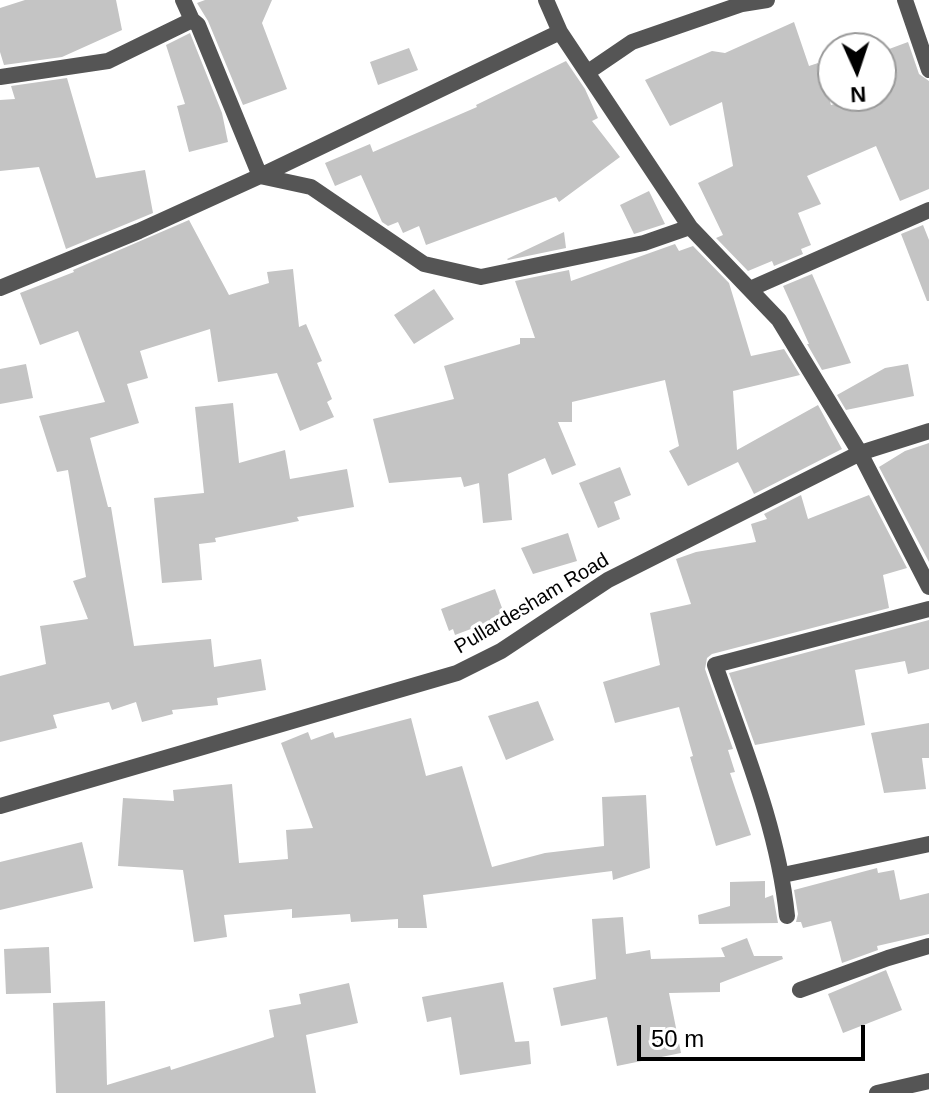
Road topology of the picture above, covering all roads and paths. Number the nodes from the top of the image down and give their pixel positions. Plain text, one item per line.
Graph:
1 (183, 0) edge
2 (546, 0) edge
3 (767, 0) edge
4 (905, 0) edge
5 (192, 20) junction
6 (560, 32) junction
7 (929, 70) edge
8 (588, 72) junction
9 (0, 77) edge
10 (260, 176) junction
11 (929, 210) edge
12 (690, 227) junction
13 (0, 288) edge
14 (750, 289) junction
15 (929, 431) edge
16 (860, 453) junction
17 (929, 587) edge
18 (929, 609) edge
19 (0, 806) edge
20 (929, 844) edge
21 (783, 875) junction
22 (787, 916) dead end
23 (929, 946) edge
24 (800, 990) dead end
25 (929, 1081) edge
26 (877, 1093) edge

1 - 5 street
2 - 6 street
3 - 8 street
4 - 7 street
5 - 9 street
5 - 10 street
6 - 8 street
6 - 10 street
8 - 12 street
10 - 12 street
10 - 13 street
11 - 14 street
12 - 14 street
14 - 16 street
15 - 16 street, Pullardesham Road
16 - 17 street
16 - 19 street, Pullardesham Road
18 - 21 street
20 - 21 street
21 - 22 street
23 - 24 street
25 - 26 street

